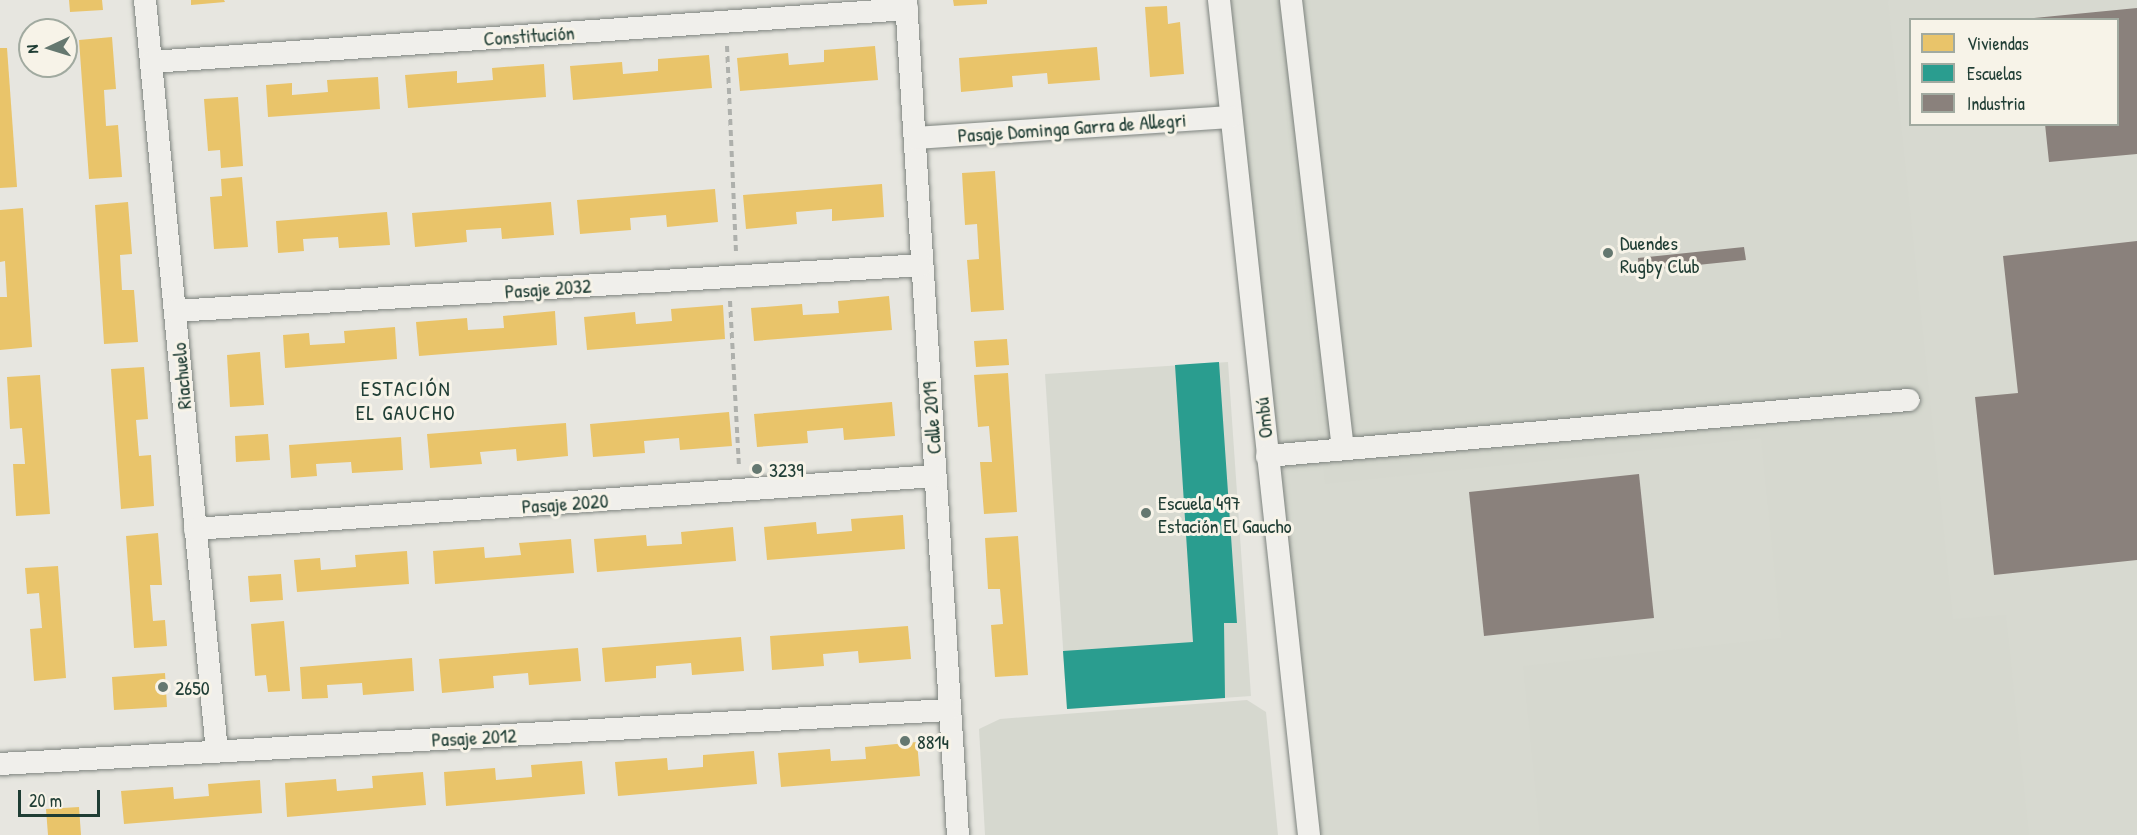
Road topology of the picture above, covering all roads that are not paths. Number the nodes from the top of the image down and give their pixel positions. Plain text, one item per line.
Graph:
1 (145, 0) edge
2 (1219, 0) edge
3 (1291, 0) edge
4 (906, 4) edge
5 (151, 62) junction
6 (1230, 117) junction
7 (915, 138) junction
8 (922, 265) junction
9 (174, 311) junction
10 (1909, 400) dead end
11 (1343, 449) junction
12 (1267, 456) junction
13 (935, 476) junction
14 (195, 529) junction
15 (948, 710) junction
16 (217, 752) junction
17 (0, 764) edge
18 (958, 835) edge
19 (1309, 835) edge

1 - 5 street, Riachuelo
2 - 6 street, Ombú
3 - 11 street
4 - 5 street, Constitución
4 - 7 street, Calle 2019
5 - 9 street, Riachuelo
6 - 7 street, Pasaje Dominga Garra de Allegri
6 - 12 street, Ombú
7 - 8 street, Calle 2019
8 - 9 street, Pasaje 2032
8 - 13 street, Calle 2019
9 - 14 street, Riachuelo
10 - 11 street
11 - 12 street
12 - 19 street, Ombú
13 - 14 street, Pasaje 2020
13 - 15 street, Calle 2019
14 - 16 street, Riachuelo
15 - 16 street, Pasaje 2012
15 - 18 street, Calle 2019
16 - 17 street, Pasaje 2012

